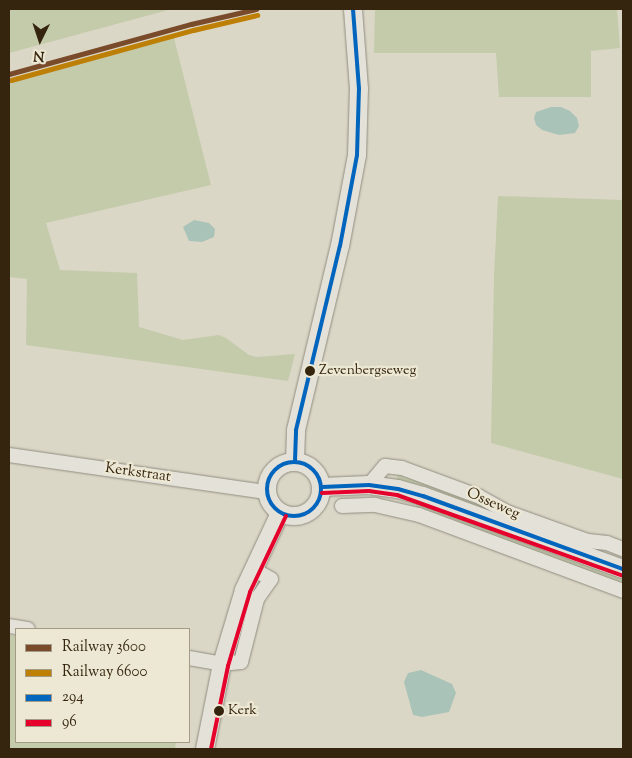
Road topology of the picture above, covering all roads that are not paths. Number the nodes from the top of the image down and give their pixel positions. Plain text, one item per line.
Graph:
1 (353, 9) edge
2 (9, 455) edge
3 (294, 461) junction
4 (369, 485) junction
5 (322, 487) junction
6 (398, 489) junction
7 (266, 492) junction
8 (342, 506) dead end
9 (395, 508) junction
10 (280, 512) junction
11 (623, 549) edge
12 (623, 569) edge
13 (623, 591) edge
14 (9, 626) edge
15 (22, 628) edge
16 (190, 658) edge
17 (222, 664) junction
18 (205, 749) edge

1 - 3 street
2 - 7 street, Kerkstraat
3 - 5 street
3 - 7 street
4 - 5 street, Osseweg
4 - 6 street, Osseweg
4 - 11 street, Osseweg
5 - 10 street
6 - 9 street
6 - 12 street, Osseweg
7 - 10 street
8 - 9 street
9 - 13 street
10 - 17 street
14 - 15 street
16 - 17 street
17 - 18 street

